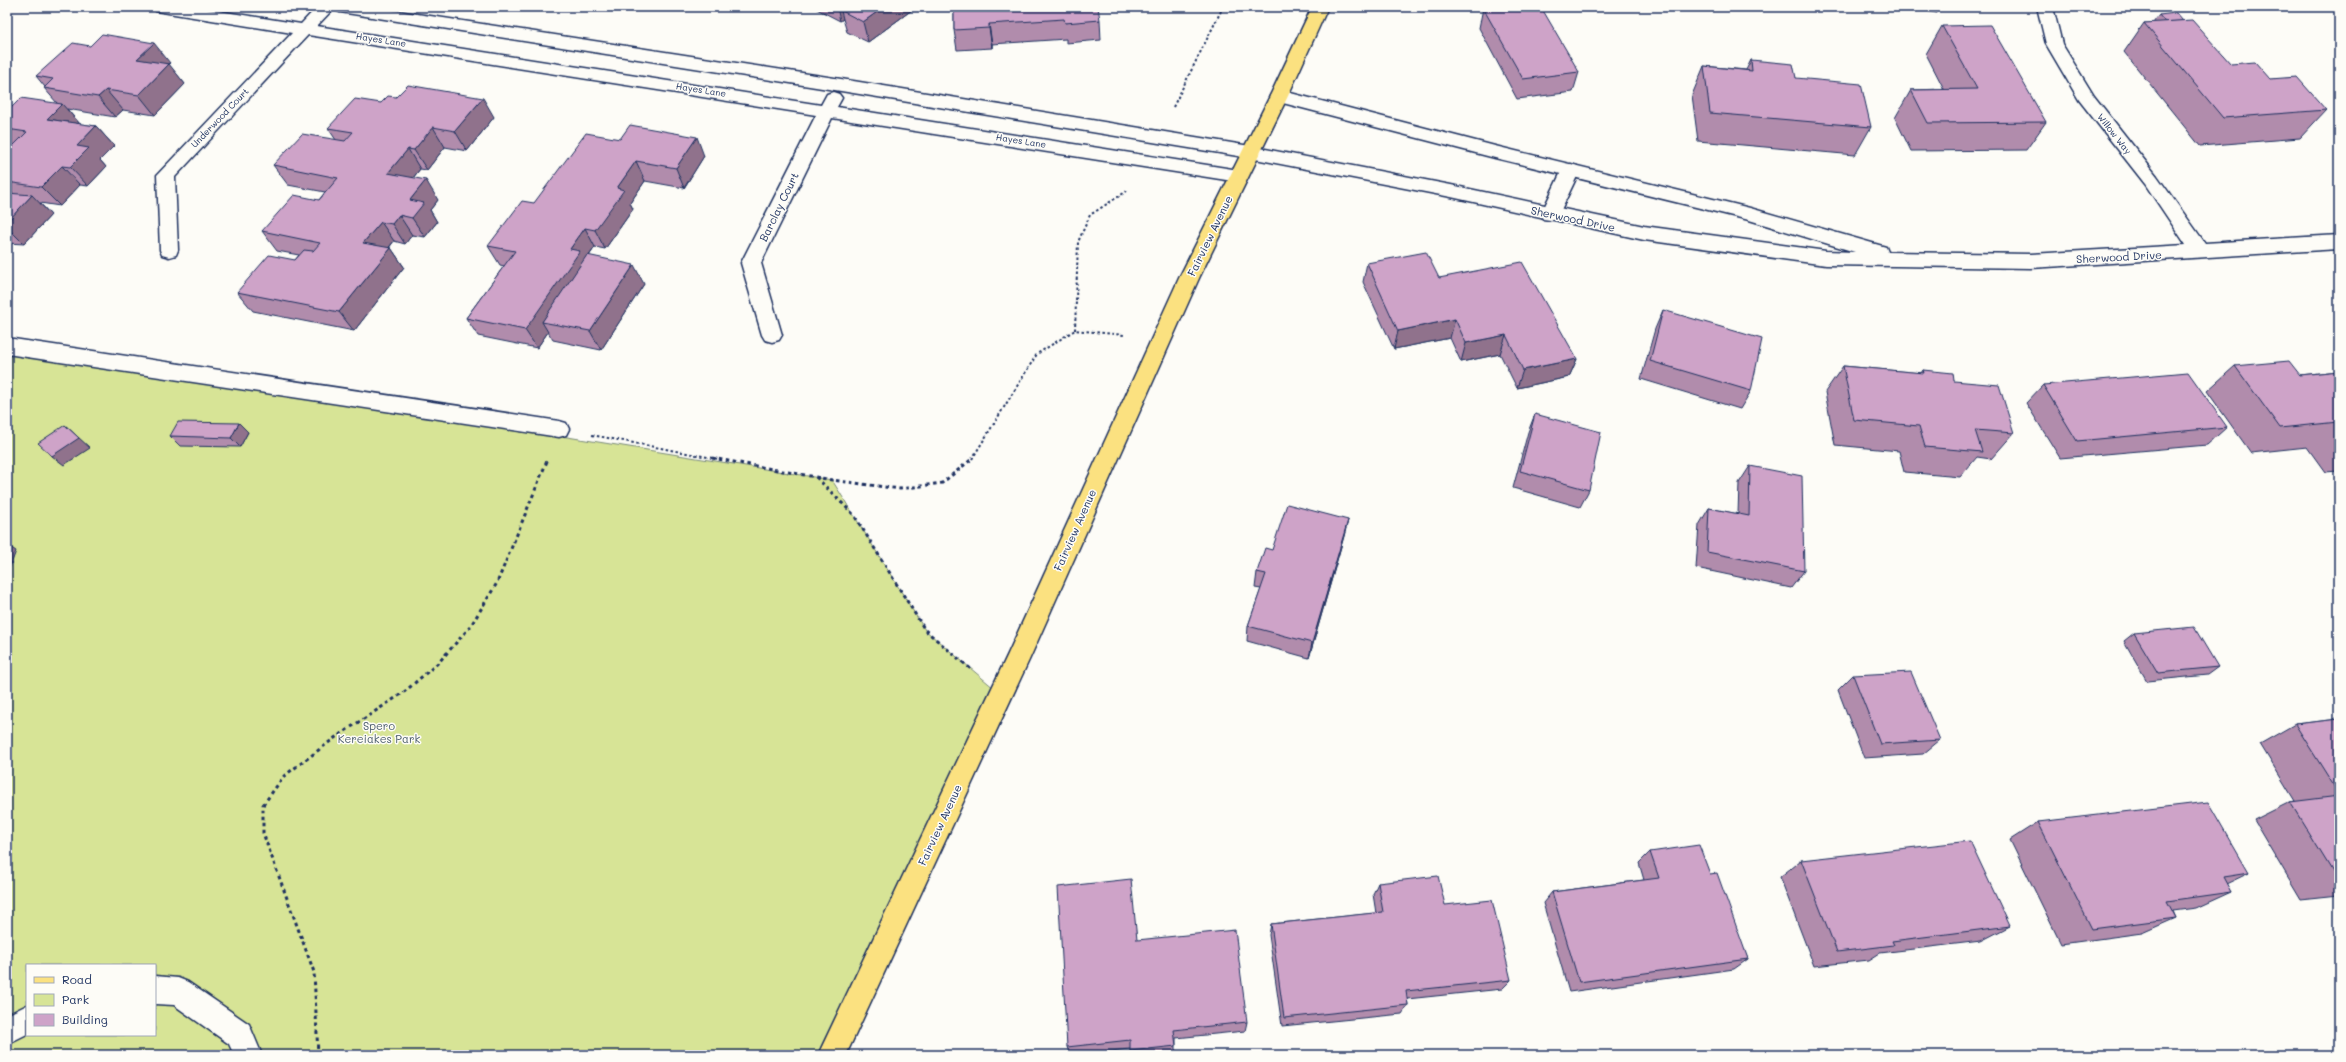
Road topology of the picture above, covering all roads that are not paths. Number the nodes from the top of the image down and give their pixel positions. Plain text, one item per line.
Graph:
1 (162, 7) edge
2 (326, 7) edge
3 (340, 7) edge
4 (1320, 7) edge
5 (2045, 7) edge
6 (306, 29) junction
7 (841, 85) junction
8 (1279, 96) junction
9 (827, 110) junction
10 (1250, 152) junction
11 (1571, 170) junction
12 (1239, 176) junction
13 (1550, 214) junction
14 (2339, 242) edge
15 (169, 250) dead end
16 (2201, 252) junction
17 (1899, 259) junction
18 (772, 335) dead end
19 (7, 346) edge
20 (559, 429) road end
21 (156, 990) edge
22 (26, 1020) edge
23 (7, 1030) edge
24 (248, 1055) edge
25 (832, 1055) edge

1 - 6 street, Hayes Lane
2 - 6 street, Underwood Court
3 - 7 street
4 - 8 main road, Fairview Avenue
5 - 16 street, Willow Way
6 - 9 street, Hayes Lane
6 - 15 street, Underwood Court
7 - 9 street, Barclay Court
7 - 10 street
8 - 10 main road, Fairview Avenue
8 - 11 street, Sherwood Drive
9 - 12 street, Hayes Lane
9 - 18 street, Barclay Court
10 - 12 main road, Fairview Avenue
10 - 13 street, Sherwood Drive
11 - 13 street
11 - 17 street, Sherwood Drive
12 - 25 main road, Fairview Avenue
13 - 17 street, Sherwood Drive
14 - 16 street, Sherwood Drive
16 - 17 street, Sherwood Drive
19 - 20 street
21 - 24 street
22 - 23 street

